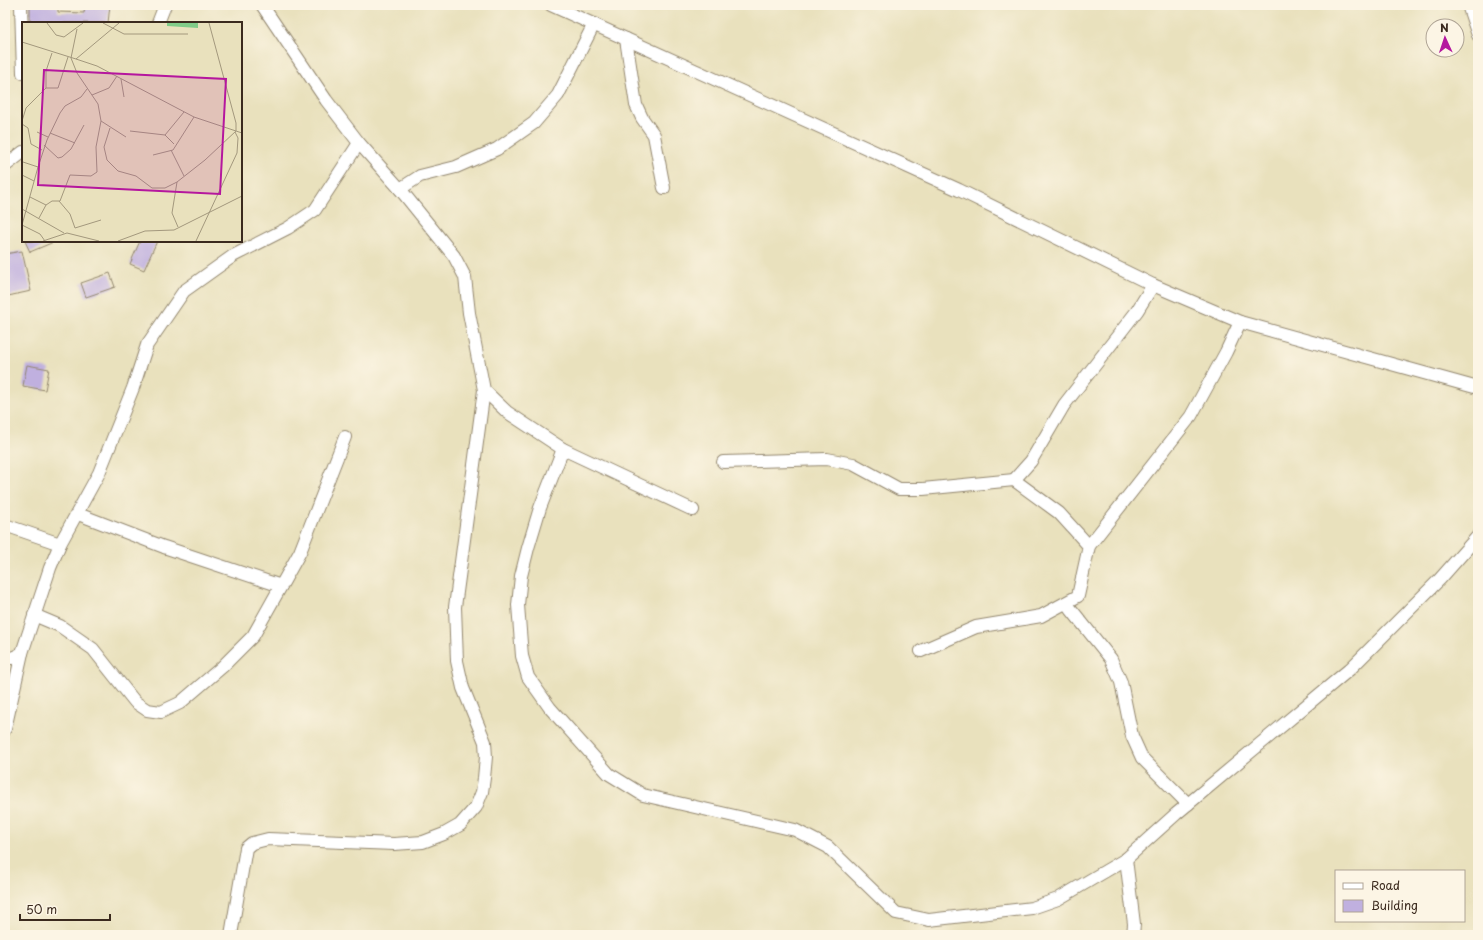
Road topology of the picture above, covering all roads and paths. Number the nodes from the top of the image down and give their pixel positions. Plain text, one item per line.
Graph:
1 (21, 5) edge
2 (165, 5) edge
3 (262, 5) edge
4 (551, 5) edge
5 (1468, 5) edge
6 (158, 22) edge
7 (594, 24) junction
8 (1478, 35) edge
9 (626, 39) junction
10 (22, 63) edge
11 (359, 143) junction
12 (22, 153) edge
13 (5, 166) edge
14 (664, 188) dead end
15 (400, 189) junction
16 (1153, 285) junction
17 (1240, 322) junction
18 (1478, 388) edge
19 (484, 390) junction
20 (345, 437) dead end
21 (562, 449) junction
22 (723, 462) dead end
23 (1014, 480) junction
24 (693, 510) dead end
25 (78, 514) junction
26 (5, 525) edge
27 (1478, 536) edge
28 (60, 544) junction
29 (1089, 546) junction
30 (281, 586) junction
31 (1066, 603) junction
32 (34, 615) junction
33 (921, 651) dead end
34 (22, 652) junction
35 (5, 657) edge
36 (5, 729) edge
37 (1188, 804) junction
38 (1126, 859) junction
39 (231, 935) edge
40 (1133, 935) edge

1 - 10 street
2 - 6 street
3 - 11 street
4 - 7 street
5 - 8 street
7 - 9 street
7 - 15 street
9 - 14 street
9 - 16 street
11 - 15 street
11 - 25 street
12 - 13 street
15 - 19 street
16 - 17 street
16 - 23 street
17 - 18 street
17 - 29 street
19 - 21 street
19 - 39 street
20 - 30 street
21 - 24 street
21 - 38 street
22 - 23 street
23 - 29 street
25 - 28 street
25 - 30 street
26 - 28 street
27 - 37 street
28 - 32 street
29 - 31 street
30 - 32 street
31 - 33 street
31 - 37 street
32 - 34 street
34 - 35 street
34 - 36 street
37 - 38 street
38 - 40 street

